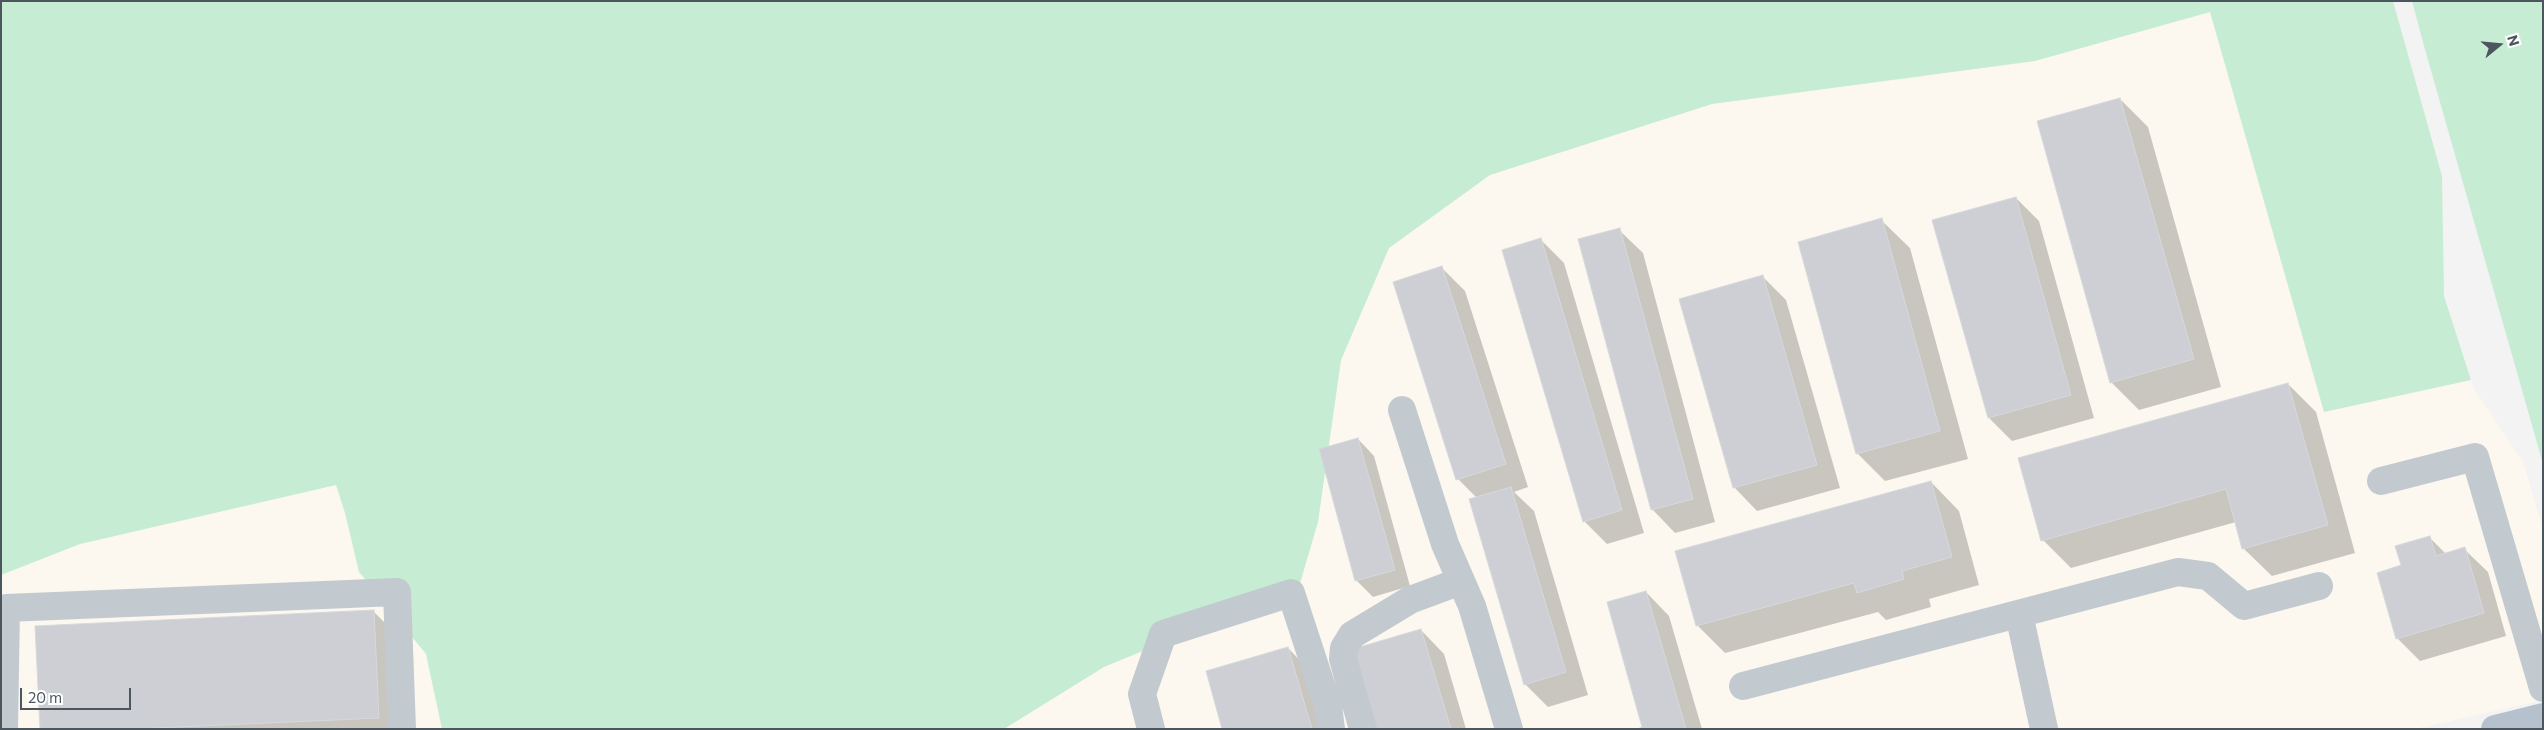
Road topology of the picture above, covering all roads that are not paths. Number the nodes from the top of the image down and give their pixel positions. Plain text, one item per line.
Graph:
1 (1402, 410) dead end
2 (2381, 481) dead end
3 (1461, 580) junction
4 (2319, 586) dead end
5 (2019, 614) junction
6 (1743, 686) dead end
7 (2543, 688) edge
8 (2543, 717) edge
9 (4, 729) edge
10 (402, 729) edge
11 (1152, 729) edge
12 (1331, 729) edge
13 (1363, 729) edge
14 (1509, 729) edge
15 (2044, 729) edge
16 (2495, 729) edge

1 - 3 lane
2 - 7 lane
3 - 13 lane
3 - 14 lane
4 - 5 lane
5 - 6 lane
5 - 15 lane
8 - 16 main road
9 - 10 lane
11 - 12 lane

